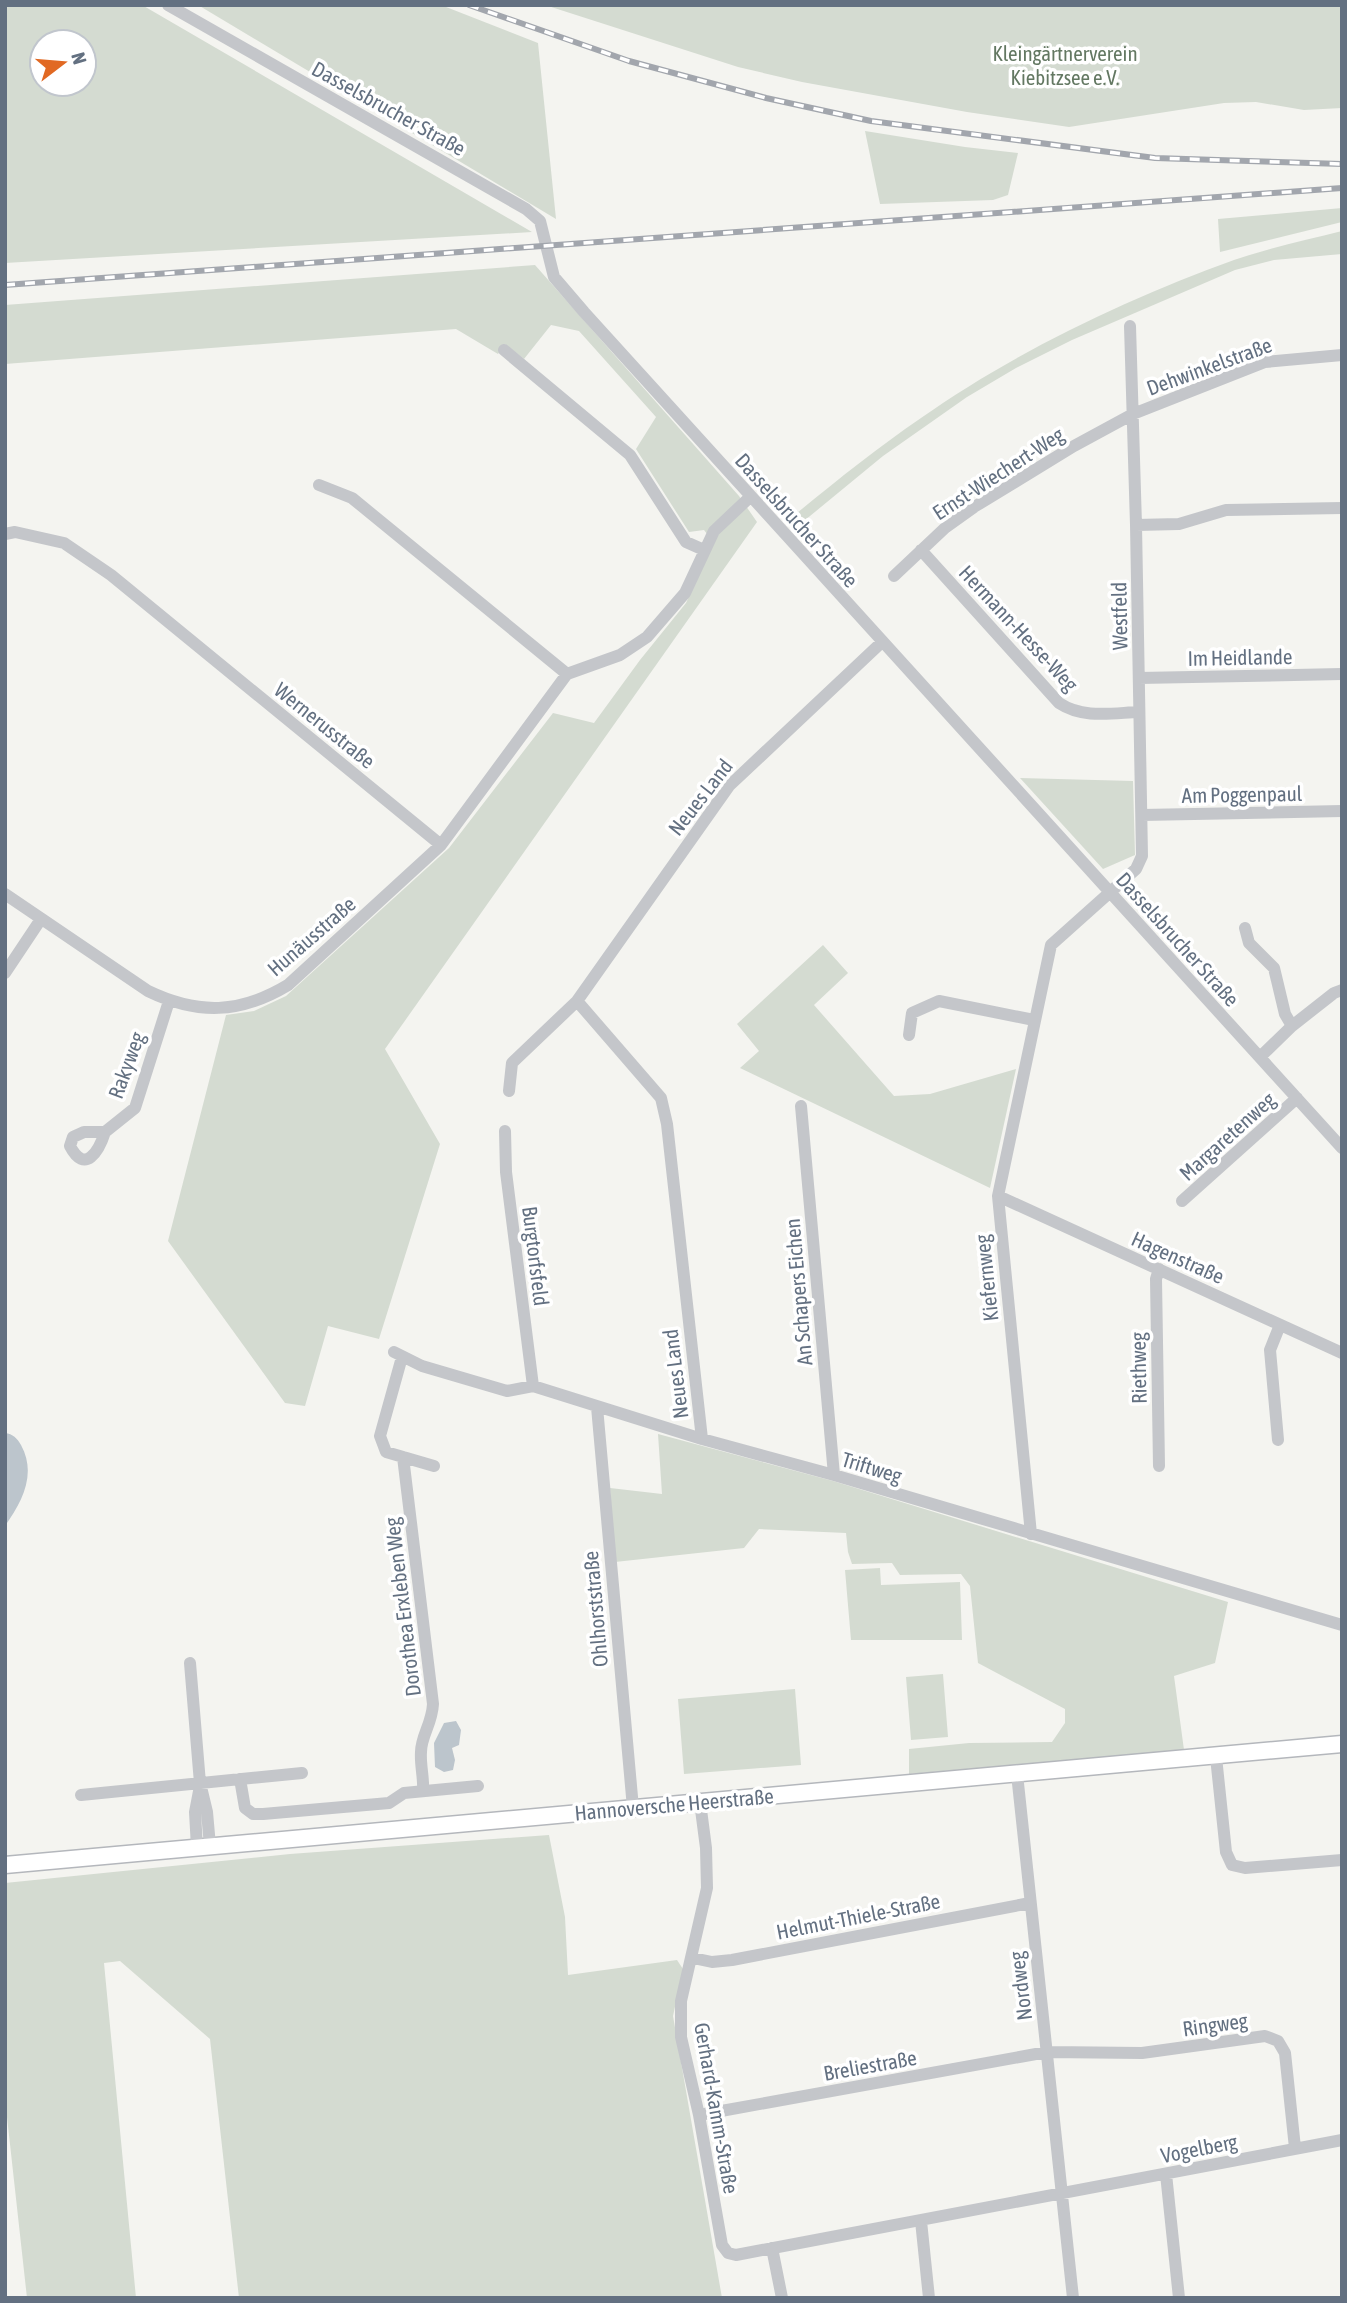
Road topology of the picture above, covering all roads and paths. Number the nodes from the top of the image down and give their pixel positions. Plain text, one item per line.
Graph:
1 (168, 5) edge
2 (1130, 326) dead end
3 (504, 350) dead end
4 (1342, 355) edge
5 (1133, 414) junction
6 (319, 485) dead end
7 (750, 497) junction
8 (1342, 508) edge
9 (1136, 525) junction
10 (5, 534) edge
11 (704, 550) junction
12 (921, 550) junction
13 (894, 576) dead end
14 (882, 642) junction
15 (567, 674) junction
16 (1342, 674) edge
17 (1139, 678) junction
18 (1139, 712) junction
19 (1342, 811) edge
20 (1142, 815) junction
21 (442, 845) junction
22 (1110, 893) junction
23 (5, 894) edge
24 (41, 919) junction
25 (1245, 928) dead end
26 (5, 973) edge
27 (1342, 990) edge
28 (169, 1001) junction
29 (577, 1001) junction
30 (1034, 1020) junction
31 (1292, 1026) junction
32 (909, 1035) dead end
33 (1260, 1057) junction
34 (509, 1091) dead end
35 (1297, 1098) junction
36 (801, 1106) dead end
37 (505, 1131) dead end
38 (105, 1132) dead end
39 (1342, 1148) edge
40 (998, 1196) junction
41 (1182, 1202) dead end
42 (1158, 1269) junction
43 (1280, 1325) junction
44 (1341, 1351) edge
45 (533, 1386) junction
46 (597, 1407) junction
47 (702, 1439) junction
48 (1278, 1440) dead end
49 (403, 1457) junction
50 (434, 1466) dead end
51 (1159, 1466) dead end
52 (834, 1475) junction
53 (1031, 1534) junction
54 (1342, 1625) edge
55 (190, 1662) dead end
56 (1342, 1744) edge
57 (1216, 1757) junction
58 (302, 1773) dead end
59 (1017, 1774) junction
60 (240, 1779) junction
61 (200, 1783) junction
62 (478, 1786) dead end
63 (423, 1791) junction
64 (81, 1795) dead end
65 (700, 1802) junction
66 (633, 1808) junction
67 (204, 1847) junction
68 (1342, 1860) edge
69 (5, 1865) edge
70 (1030, 1903) junction
71 (693, 1958) junction
72 (1047, 2052) junction
73 (699, 2115) junction
74 (1342, 2140) edge
75 (1295, 2148) junction
76 (1166, 2174) junction
77 (1063, 2193) junction
78 (921, 2221) junction
79 (772, 2248) junction
80 (728, 2253) joint
81 (782, 2298) edge
82 (929, 2298) edge
83 (1073, 2298) edge
84 (1179, 2298) edge

1 - 7 street, Dasselsbrucher Straße
2 - 5 street, Westfeld
3 - 11 street
4 - 5 street, Dehwinkelstraße
5 - 9 street, Westfeld
5 - 12 street, Ernst-Wiechert-Weg
6 - 15 street
7 - 11 street
7 - 14 street, Dasselsbrucher Straße
8 - 9 street
9 - 17 street, Westfeld
10 - 21 street, Wernerusstraße
11 - 15 street
12 - 13 street, Ernst-Wiechert-Weg
12 - 18 street, Hermann-Hesse-Weg
14 - 22 street, Dasselsbrucher Straße
14 - 29 street, Neues Land
15 - 21 street
16 - 17 street, Im Heidlande
17 - 18 street, Westfeld
18 - 20 street, Westfeld
19 - 20 street, Am Poggenpaul
20 - 22 street, Westfeld
21 - 28 street, Hunäusstraße
22 - 30 street, Kiefernweg
22 - 33 street, Dasselsbrucher Straße
23 - 24 street, Hunäusstraße
24 - 26 street
24 - 28 street, Hunäusstraße
25 - 31 street
27 - 31 street
28 - 38 street, Rakyweg
29 - 34 street, Neues Land
29 - 47 street, Neues Land
30 - 32 street
30 - 40 street, Kiefernweg
31 - 33 street
33 - 35 street, Dasselsbrucher Straße
35 - 39 street, Dasselsbrucher Straße
35 - 41 street, Margaretenweg
36 - 52 street, An Schapers Eichen
37 - 45 street, Burgtorfsfeld
40 - 42 street, Hagenstraße
40 - 53 street, Kiefernweg
42 - 43 street, Hagenstraße
42 - 51 street, Riethweg
43 - 44 street, Hagenstraße
43 - 48 street
45 - 46 street, Triftweg
45 - 49 street, Triftweg
46 - 47 street, Triftweg
46 - 66 street, Ohlhorststraße
47 - 52 street, Triftweg
49 - 50 street
49 - 63 street, Dorothea Erxleben Weg
52 - 53 street, Triftweg
53 - 54 street, Triftweg
55 - 61 street
56 - 57 main road, Hannoversche Heerstraße
57 - 59 main road, Hannoversche Heerstraße
57 - 68 street
58 - 60 street
59 - 65 main road, Hannoversche Heerstraße
59 - 70 street, Nordweg
60 - 61 street
60 - 63 street
61 - 64 street
61 - 67 street
62 - 63 street
65 - 66 main road, Hannoversche Heerstraße
65 - 71 street, Gerhard-Kamm-Straße
66 - 67 main road, Hannoversche Heerstraße
67 - 69 main road, Hannoversche Heerstraße
70 - 71 street, Helmut-Thiele-Straße
70 - 72 street, Nordweg
71 - 73 street, Gerhard-Kamm-Straße
72 - 73 street, Breliestraße
72 - 75 street, Ringweg
72 - 77 street, Nordweg
73 - 80 street, Gerhard-Kamm-Straße
74 - 75 street, Vogelberg
75 - 76 street, Vogelberg
76 - 77 street, Vogelberg
76 - 84 street
77 - 78 street, Vogelberg
77 - 83 street
78 - 79 street, Vogelberg
78 - 82 street
79 - 80 street, Vogelberg
79 - 81 street

